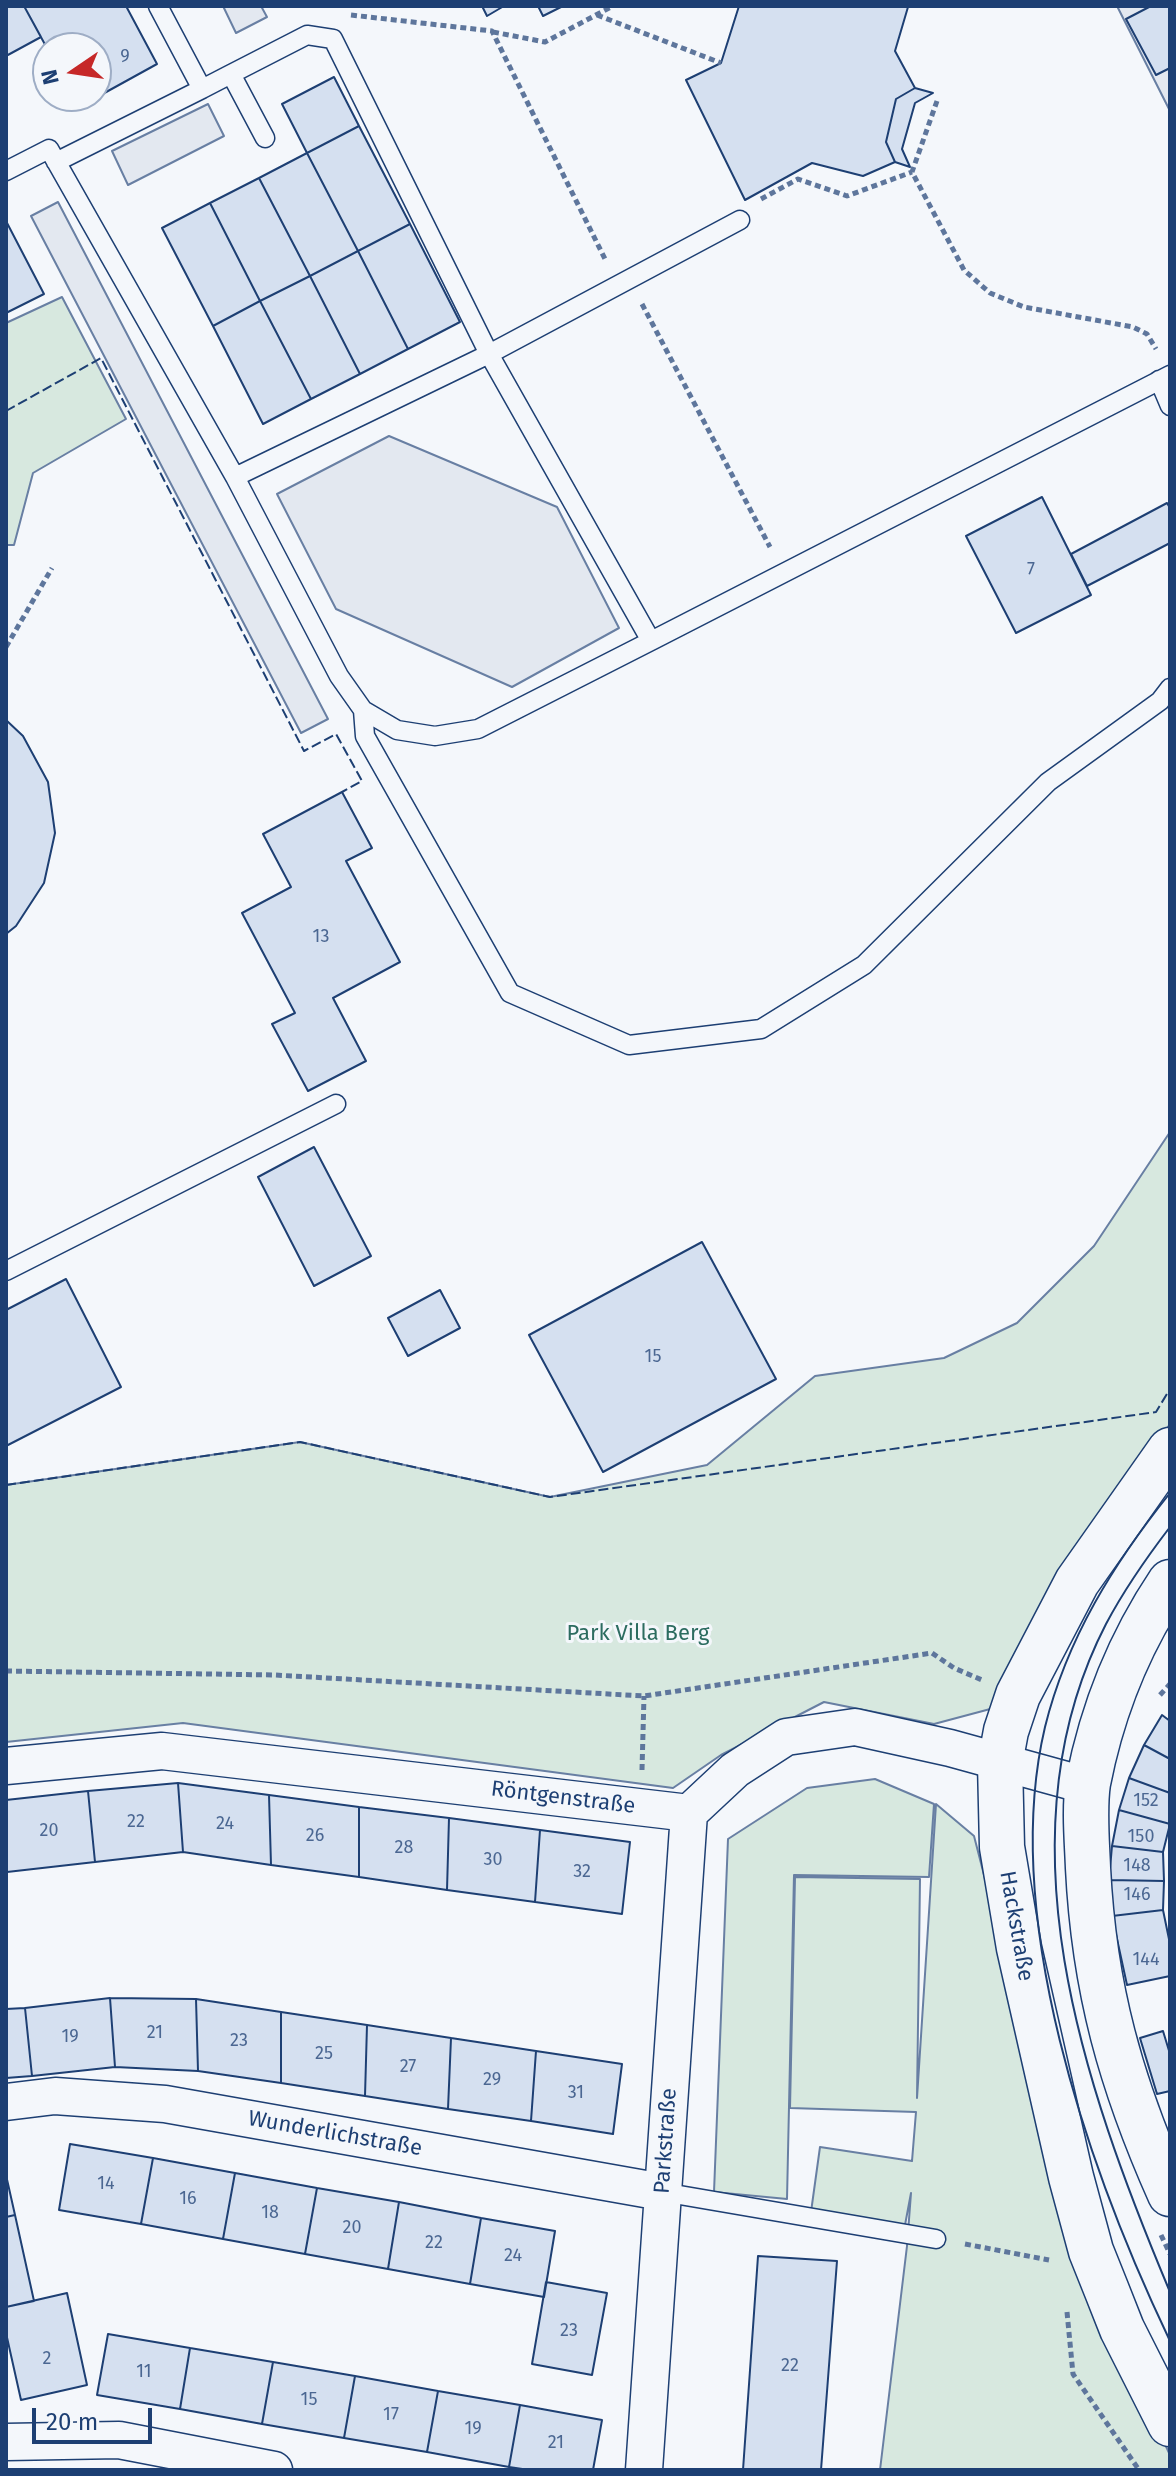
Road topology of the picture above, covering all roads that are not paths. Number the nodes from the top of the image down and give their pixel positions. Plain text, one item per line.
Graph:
1 (158, 6) edge
2 (231, 74) junction
3 (202, 89) junction
4 (265, 138) dead end
5 (56, 162) junction
6 (7, 169) edge
7 (740, 220) road end
8 (489, 354) junction
9 (1166, 377) edge
10 (1170, 406) edge
11 (235, 477) junction
12 (651, 641) junction
13 (1170, 688) edge
14 (363, 710) junction
15 (336, 1104) dead end
16 (6, 1271) edge
17 (1170, 1450) edge
18 (1170, 1582) edge
19 (1000, 1763) junction
20 (6, 1766) edge
21 (1088, 1786) junction
22 (689, 1813) junction
23 (6, 2102) edge
24 (662, 2192) junction
25 (1170, 2194) edge
26 (936, 2239) road end
27 (1170, 2424) edge
28 (6, 2442) edge
29 (221, 2465) edge
30 (274, 2470) edge
31 (644, 2470) edge

1 - 3 lane
2 - 3 lane
2 - 4 lane
2 - 8 lane
3 - 5 lane
5 - 6 lane
5 - 11 lane
7 - 8 lane
8 - 11 lane
8 - 12 lane
9 - 10 lane
9 - 12 lane
11 - 14 lane
12 - 14 lane
13 - 14 lane
15 - 16 lane
17 - 19 main road, Hackstraße
18 - 21 main road
19 - 21 street
19 - 22 street
19 - 27 main road, Hackstraße
20 - 22 street, Röntgenstraße
21 - 25 main road
22 - 24 street, Parkstraße
23 - 24 street, Wunderlichstraße
24 - 26 lane
24 - 31 street, Parkstraße
28 - 29 street
29 - 30 street

